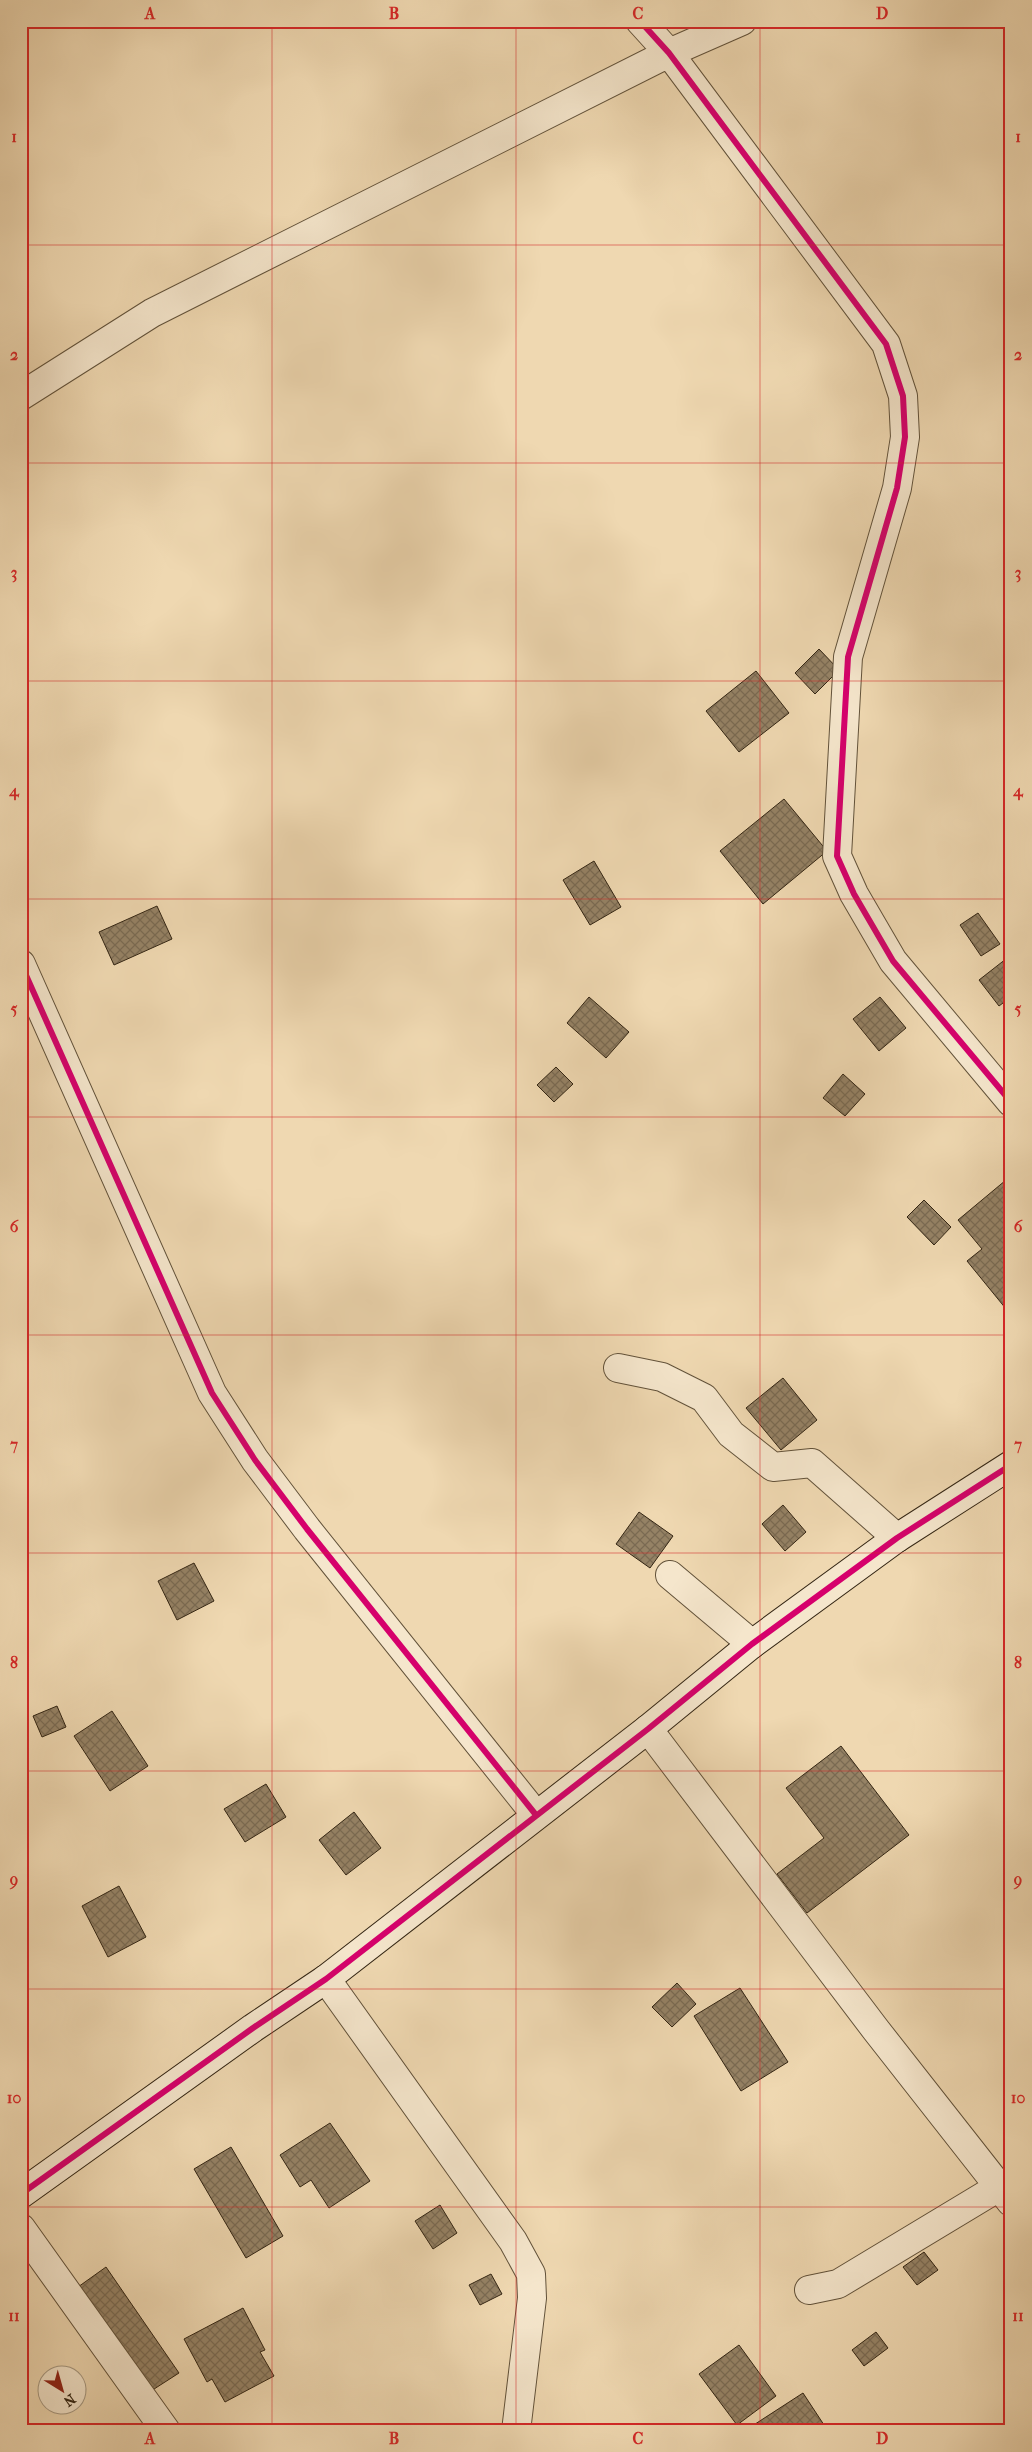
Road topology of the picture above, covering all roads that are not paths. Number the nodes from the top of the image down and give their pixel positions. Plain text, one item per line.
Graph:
1 (640, 21) edge
2 (742, 21) edge
3 (669, 53) junction
4 (21, 396) edge
5 (21, 964) edge
6 (1011, 1102) edge
7 (618, 1368) dead end
8 (1011, 1465) edge
9 (897, 1538) junction
10 (670, 1575) dead end
11 (752, 1644) junction
12 (648, 1730) junction
13 (536, 1816) junction
14 (326, 1979) junction
15 (21, 2194) edge
16 (1005, 2194) edge
17 (21, 2228) edge
18 (808, 2290) dead end
19 (166, 2431) edge
20 (516, 2431) edge

1 - 3 street
2 - 3 street
3 - 4 street
3 - 6 street
5 - 13 street
7 - 9 street
8 - 9 street
9 - 11 street
10 - 11 street
11 - 12 street
12 - 13 street
12 - 16 street
13 - 14 street
14 - 15 street
14 - 20 street
16 - 18 street
17 - 19 street

